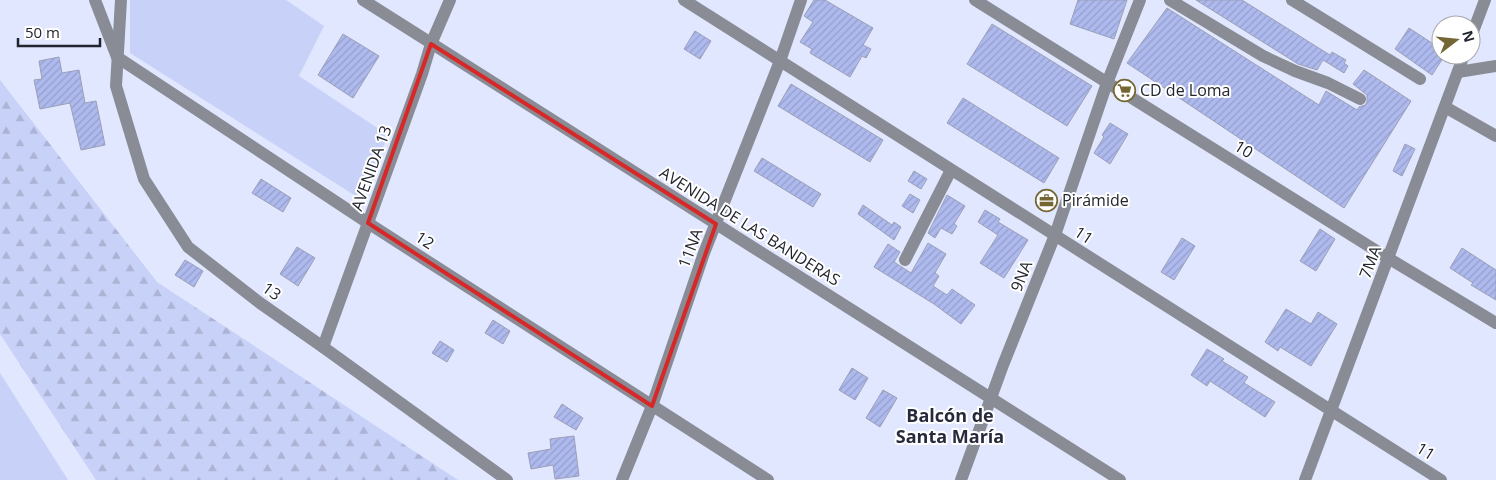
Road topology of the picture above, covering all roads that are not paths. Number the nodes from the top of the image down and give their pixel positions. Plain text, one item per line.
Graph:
1 (96, 0) edge
2 (120, 0) edge
3 (363, 0) edge
4 (450, 0) edge
5 (684, 0) edge
6 (801, 0) edge
7 (975, 0) edge
8 (1140, 0) edge
9 (1170, 0) edge
10 (1292, 0) edge
11 (1485, 0) edge
12 (1479, 15) edge
13 (431, 44) junction
14 (118, 57) junction
15 (780, 60) junction
16 (1460, 65) edge
17 (1496, 66) edge
18 (1458, 72) junction
19 (1420, 79) dead end
20 (1107, 83) junction
21 (1360, 99) dead end
22 (1445, 107) junction
23 (1496, 136) edge
24 (951, 170) junction
25 (368, 223) junction
26 (716, 224) junction
27 (1055, 235) junction
28 (1388, 258) junction
29 (905, 260) dead end
30 (1496, 323) edge
31 (323, 347) junction
32 (991, 398) junction
33 (652, 406) junction
34 (1331, 411) junction
35 (507, 480) edge
36 (622, 480) edge
37 (768, 480) edge
38 (961, 480) edge
39 (1120, 480) edge
40 (1305, 480) edge
41 (1441, 480) edge

1 - 14 street
2 - 14 street, 13
3 - 13 street, AVENIDA DE LAS BANDERAS
4 - 13 street, AVENIDA 13
5 - 15 street, 11
6 - 15 street, 11NA
7 - 20 street, 10
8 - 20 street, 9NA
9 - 21 street
10 - 19 street
11 - 12 street
13 - 25 street, AVENIDA 13
13 - 26 street, AVENIDA DE LAS BANDERAS
14 - 25 street, 12
14 - 31 street, 13
15 - 24 street, 11
15 - 26 street, 11NA
16 - 18 street, 7MA
17 - 18 street
18 - 22 street, 7MA
20 - 27 street, 9NA
20 - 28 street, 10
22 - 23 street
22 - 28 street, 7MA
24 - 27 street, 11
24 - 29 street
25 - 31 street, AVENIDA 13
25 - 33 street, 12
26 - 32 street, AVENIDA DE LAS BANDERAS
26 - 33 street, 11NA
27 - 32 street, 9NA
27 - 34 street, 11
28 - 30 street, 10
28 - 34 street, 7MA
31 - 35 street, 13
32 - 38 street, 9NA
32 - 39 street, AVENIDA DE LAS BANDERAS
33 - 36 street, 11NA
33 - 37 street, 12
34 - 40 street, 7MA
34 - 41 street, 11

